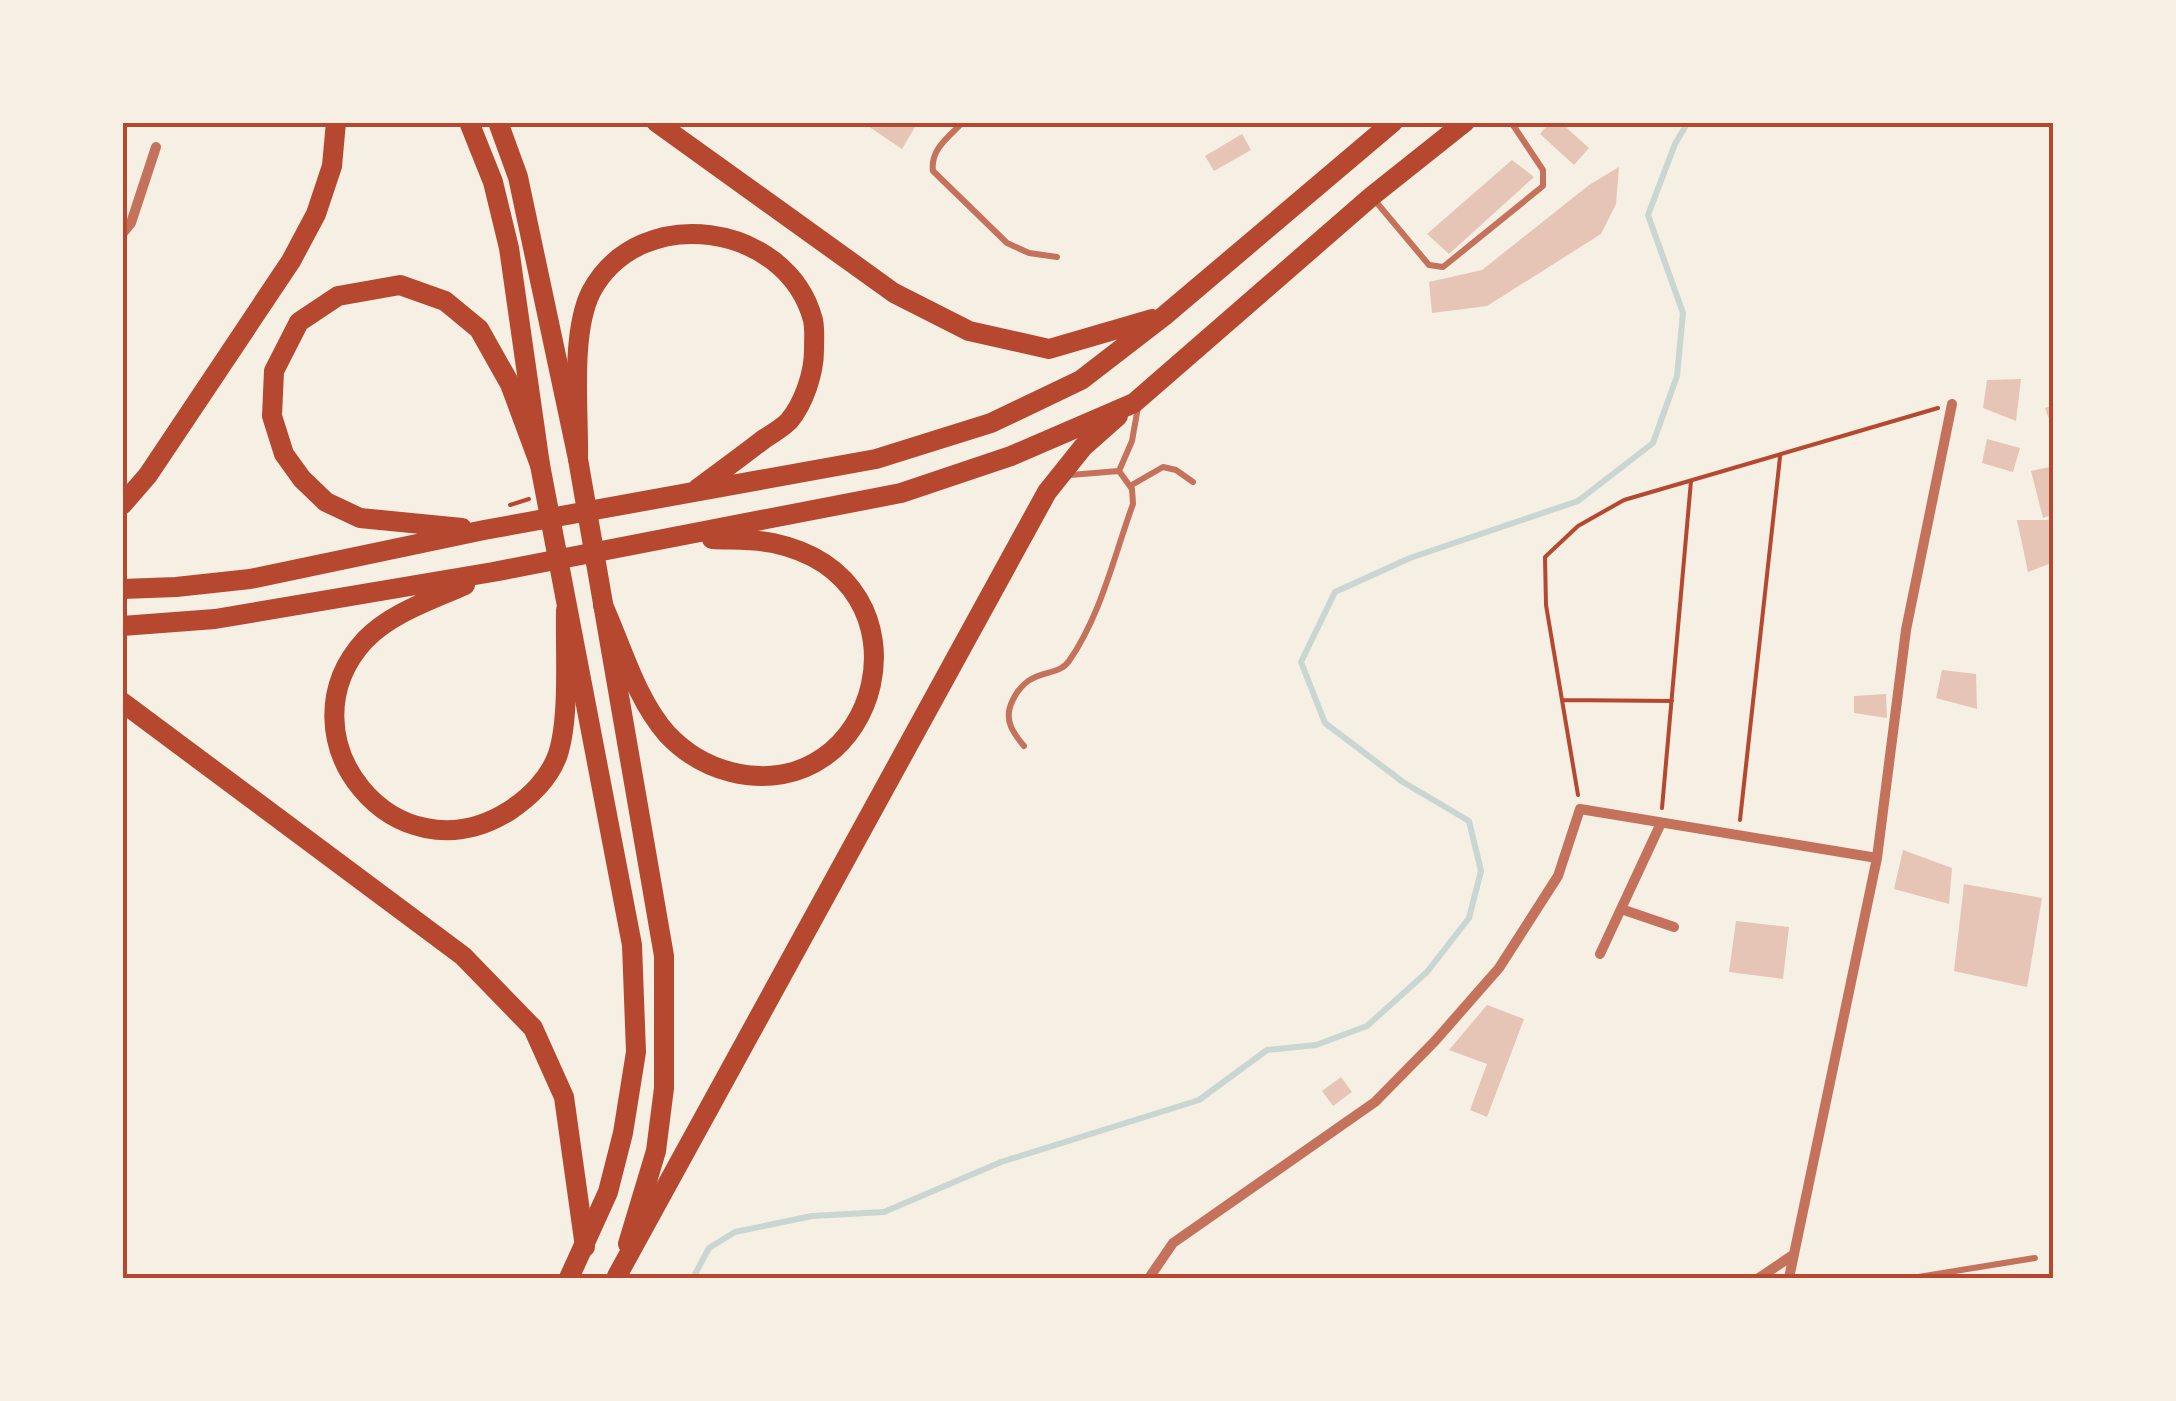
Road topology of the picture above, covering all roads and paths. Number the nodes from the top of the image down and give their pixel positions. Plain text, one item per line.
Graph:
1 (336, 122) edge
2 (469, 122) edge
3 (498, 122) edge
4 (963, 122) edge
5 (1393, 122) edge
6 (1465, 122) edge
7 (1511, 122) edge
8 (658, 123) edge
9 (156, 146) dead end
10 (1372, 196) junction
11 (122, 234) edge
12 (1056, 258) dead end
13 (1164, 316) junction
14 (1136, 401) junction
15 (1952, 404) joint
16 (1781, 454) junction
17 (578, 459) junction
18 (540, 465) junction
19 (1119, 471) junction
20 (1061, 476) junction
21 (1691, 481) junction
22 (1193, 482) dead end
23 (1130, 486) junction
24 (692, 492) junction
25 (122, 505) edge
26 (484, 530) junction
27 (680, 538) junction
28 (493, 572) junction
29 (122, 589) edge
30 (603, 604) junction
31 (566, 610) junction
32 (122, 626) edge
33 (1561, 700) junction
34 (1672, 701) junction
35 (122, 702) edge
36 (1024, 746) dead end
37 (1580, 809) junction
38 (1661, 822) junction
39 (1739, 835) junction
40 (1877, 858) junction
41 (1621, 909) junction
42 (1674, 928) dead end
43 (1600, 954) dead end
44 (585, 1247) junction
45 (1793, 1255) junction
46 (2035, 1258) dead end
47 (616, 1277) edge
48 (568, 1278) edge
49 (1149, 1278) edge
50 (1758, 1278) edge
51 (1789, 1278) edge
52 (1912, 1278) edge

1 - 25 main road
2 - 18 main road
3 - 17 main road
4 - 12 lane
5 - 13 main road
6 - 10 main road
7 - 10 lane
8 - 13 main road
9 - 11 street
10 - 14 main road
13 - 24 main road
14 - 19 lane
14 - 20 main road
14 - 27 main road
15 - 16 path
15 - 40 street
16 - 21 path
16 - 39 path
17 - 24 main road
17 - 30 main road
18 - 26 main road
18 - 31 main road
19 - 20 lane
19 - 23 lane
20 - 47 main road
21 - 33 path
21 - 34 path
22 - 23 lane
23 - 36 lane
24 - 26 main road
26 - 29 main road
27 - 28 main road
27 - 30 main road
28 - 31 main road
28 - 32 main road
30 - 47 main road
31 - 44 main road
33 - 34 path
33 - 37 path
34 - 38 path
35 - 44 main road
37 - 38 street
37 - 49 street
38 - 39 street
38 - 41 street
39 - 40 street
40 - 45 street
41 - 42 street
41 - 43 street
44 - 48 main road
45 - 50 street
45 - 51 street
46 - 52 lane

